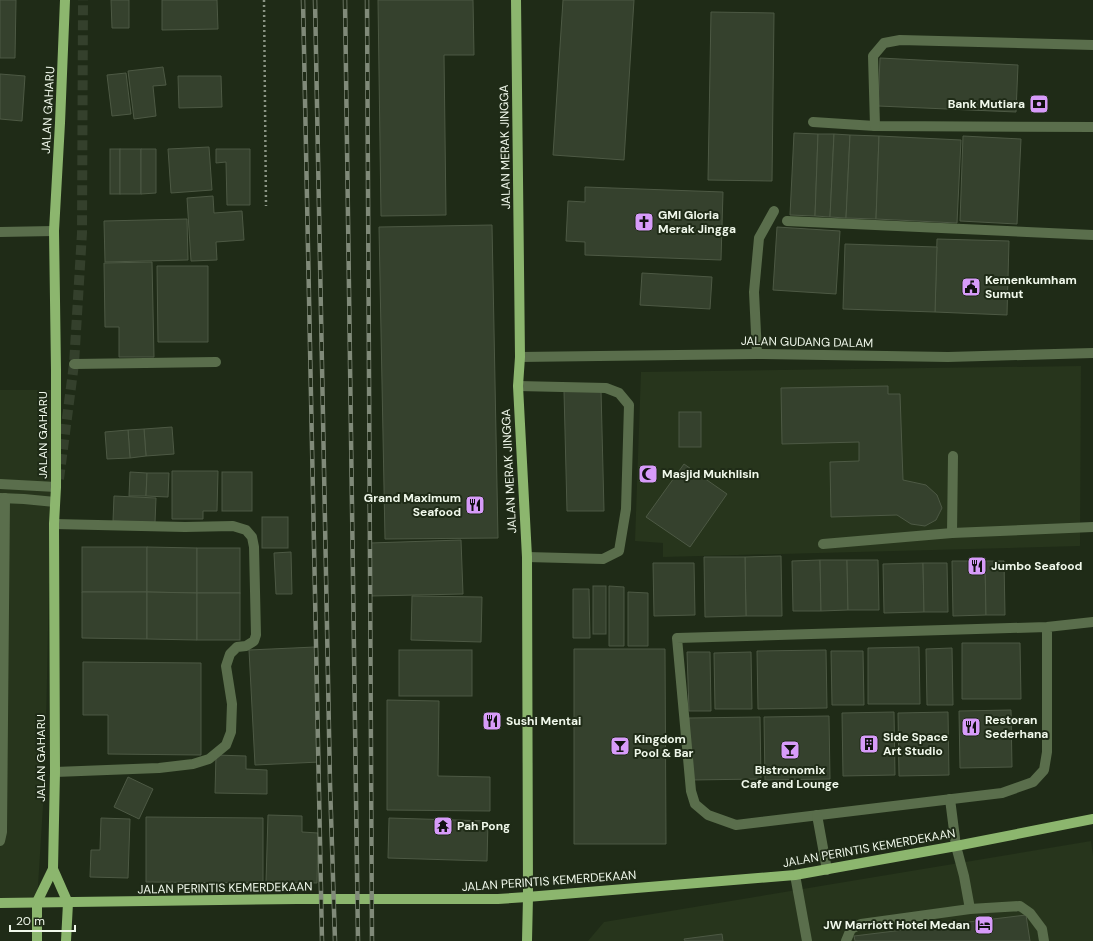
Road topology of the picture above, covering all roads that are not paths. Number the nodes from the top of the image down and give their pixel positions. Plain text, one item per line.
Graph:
1 (65, 0) edge
2 (516, 0) edge
3 (1093, 45) edge
4 (813, 122) dead end
5 (875, 126) junction
6 (1093, 127) edge
7 (774, 211) dead end
8 (787, 221) dead end
9 (54, 231) junction
10 (0, 232) edge
11 (1093, 235) edge
12 (1093, 353) edge
13 (757, 354) junction
14 (520, 357) junction
15 (216, 362) dead end
16 (74, 364) dead end
17 (518, 386) junction
18 (953, 456) dead end
19 (0, 484) edge
20 (56, 487) junction
21 (3, 498) edge
22 (55, 502) junction
23 (54, 524) junction
24 (1093, 527) edge
25 (952, 533) junction
26 (823, 544) dead end
27 (527, 557) junction
28 (1093, 622) edge
29 (1047, 627) junction
30 (55, 772) junction
31 (950, 799) junction
32 (817, 815) junction
33 (1093, 819) edge
34 (0, 841) edge
35 (956, 846) junction
36 (52, 869) junction
37 (827, 870) junction
38 (795, 875) junction
39 (528, 897) junction
40 (37, 902) junction
41 (0, 903) edge
42 (68, 903) junction
43 (970, 909) junction
44 (37, 941) edge
45 (66, 941) edge
46 (526, 941) edge
47 (807, 941) edge
48 (846, 941) edge
49 (1044, 941) edge

1 - 9 main road, JALAN GAHARU
2 - 14 main road, JALAN MERAK JINGGA
3 - 5 street
4 - 5 street
5 - 6 street
7 - 13 street
8 - 11 street
9 - 10 street
9 - 20 main road, JALAN GAHARU
12 - 13 street, JALAN GUDANG DALAM
13 - 14 street, JALAN GUDANG DALAM
14 - 17 main road, JALAN MERAK JINGGA
15 - 16 street
17 - 27 main road, JALAN MERAK JINGGA
17 - 27 street
18 - 25 street
19 - 20 street
20 - 22 main road, JALAN GAHARU
21 - 22 street
21 - 34 street
22 - 23 main road, JALAN GAHARU
23 - 30 main road, JALAN GAHARU
23 - 30 street
24 - 25 street
25 - 26 street
27 - 39 main road, JALAN MERAK JINGGA
28 - 29 street
29 - 31 street
29 - 32 street
30 - 36 main road, JALAN GAHARU
31 - 32 street
31 - 35 street
32 - 37 street
33 - 35 main road, JALAN PERINTIS KEMERDEKAAN
35 - 37 main road, JALAN PERINTIS KEMERDEKAAN
35 - 43 street
36 - 40 main road, JALAN GAHARU
36 - 42 main road, JALAN GAHARU
37 - 38 main road, JALAN PERINTIS KEMERDEKAAN
38 - 39 main road, JALAN PERINTIS KEMERDEKAAN
38 - 47 street
39 - 42 main road, JALAN PERINTIS KEMERDEKAAN
39 - 46 main road, JALAN MERAK JINGGA
40 - 41 main road, JALAN PERINTIS KEMERDEKAAN
40 - 42 main road, JALAN PERINTIS KEMERDEKAAN
40 - 44 main road, JALAN GAHARU
42 - 45 main road, JALAN GAHARU
43 - 48 street
43 - 49 street

